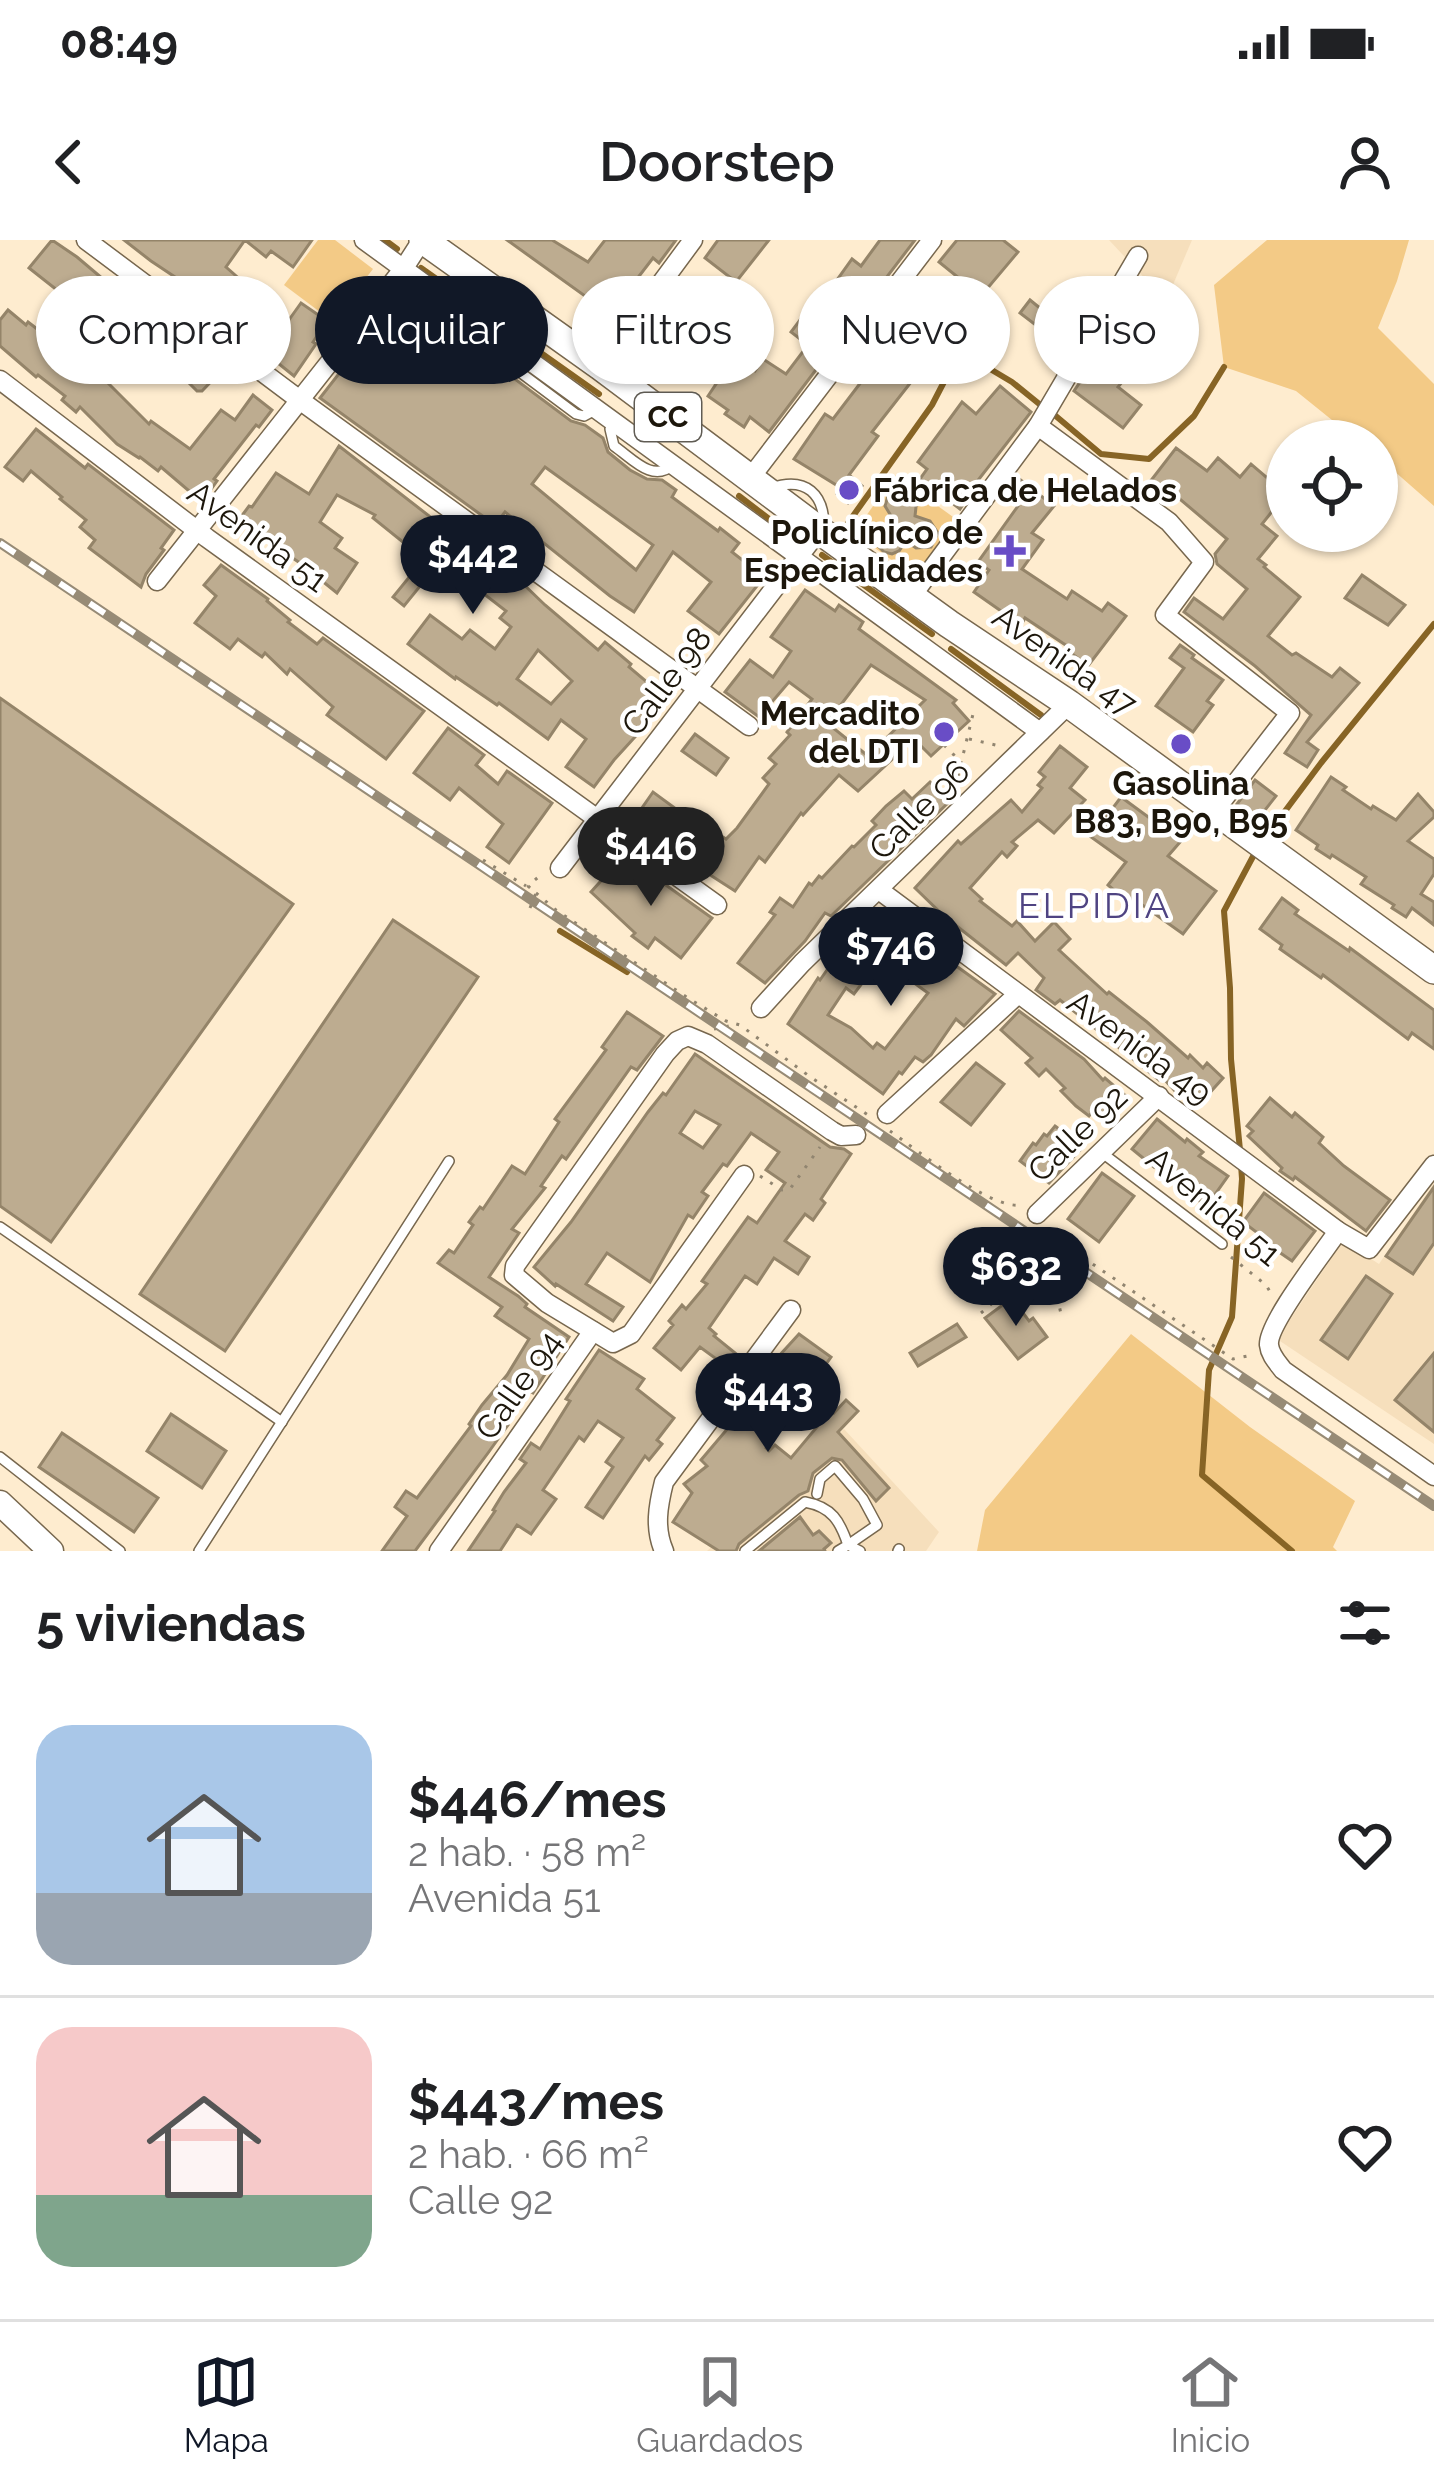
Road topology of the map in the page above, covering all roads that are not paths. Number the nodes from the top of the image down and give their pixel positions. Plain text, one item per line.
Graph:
1 (86, 240) edge
2 (364, 240) edge
3 (423, 240) edge
4 (693, 240) edge
5 (932, 240) edge
6 (1132, 248) edge
7 (404, 268) junction
8 (666, 276) edge
9 (572, 346) edge
10 (0, 380) edge
11 (624, 384) edge
12 (301, 401) junction
13 (674, 421) junction
14 (615, 422) junction
15 (1038, 426) junction
16 (652, 449) junction
17 (674, 465) junction
18 (759, 484) junction
19 (821, 532) junction
20 (202, 538) junction
21 (799, 556) junction
22 (157, 581) dead end
23 (911, 597) junction
24 (949, 624) junction
25 (928, 651) junction
26 (699, 687) junction
27 (1069, 704) junction
28 (749, 726) dead end
29 (1040, 731) junction
30 (1215, 810) junction
31 (597, 820) junction
32 (564, 863) road end
33 (879, 890) junction
34 (717, 905) dead end
35 (1432, 963) edge
36 (1017, 995) junction
37 (760, 1009) road end
38 (1159, 1096) junction
39 (880, 1118) road end
40 (856, 1135) dead end
41 (1101, 1152) junction
42 (448, 1161) dead end
43 (1434, 1165) edge
44 (744, 1174) road end
45 (1041, 1209) road end
46 (0, 1227) edge
47 (1338, 1231) junction
48 (1222, 1244) road end
49 (791, 1310) dead end
50 (593, 1331) junction
51 (281, 1422) junction
52 (0, 1457) edge
53 (1434, 1476) edge
54 (817, 1494) dead end
55 (0, 1503) edge
56 (843, 1548) edge
57 (51, 1551) edge
58 (120, 1551) edge
59 (199, 1551) edge
60 (439, 1551) edge
61 (664, 1551) edge
62 (745, 1551) edge
63 (860, 1551) edge

1 - 12 street
2 - 7 street
3 - 7 street
3 - 9 main road, Avenida 47 / CC
4 - 8 street
5 - 18 street
6 - 15 street
7 - 12 street
7 - 14 street
10 - 20 street, Avenida 51
11 - 13 main road, Avenida 47 / CC
12 - 20 street
12 - 26 street
13 - 16 street
13 - 18 main road, Avenida 47 / CC
14 - 16 street
14 - 17 lane
15 - 23 street
15 - 30 street
16 - 17 street
17 - 21 street
18 - 19 main road, Avenida 47 / CC
19 - 21 street, Calle 98
19 - 23 main road, Avenida 47 / CC
20 - 22 street
20 - 31 street, Avenida 51
21 - 25 street
21 - 26 street, Calle 98
23 - 24 main road, Avenida 47 / CC
24 - 25 lane
24 - 27 main road, Avenida 47 / CC
25 - 29 street
26 - 28 street
26 - 31 street, Calle 98
27 - 29 street, Calle 96
27 - 30 main road, Avenida 47 / CC
29 - 33 street, Calle 96
30 - 35 main road, Avenida 47 / CC
31 - 32 street, Calle 98
31 - 34 street, Avenida 51
33 - 36 street, Avenida 49
33 - 37 street, Calle 96
36 - 38 street, Avenida 49
36 - 39 street
38 - 41 street, Calle 92
38 - 47 street, Avenida 49
40 - 50 street
41 - 45 street, Calle 92
41 - 48 lane, Avenida 51
42 - 51 lane
43 - 47 street, Avenida 49
44 - 50 street, Calle 94
46 - 51 lane
47 - 53 street
49 - 61 street
50 - 60 street, Calle 94
51 - 59 lane
52 - 58 lane
54 - 56 lane
55 - 57 main road
56 - 62 lane
56 - 63 lane

